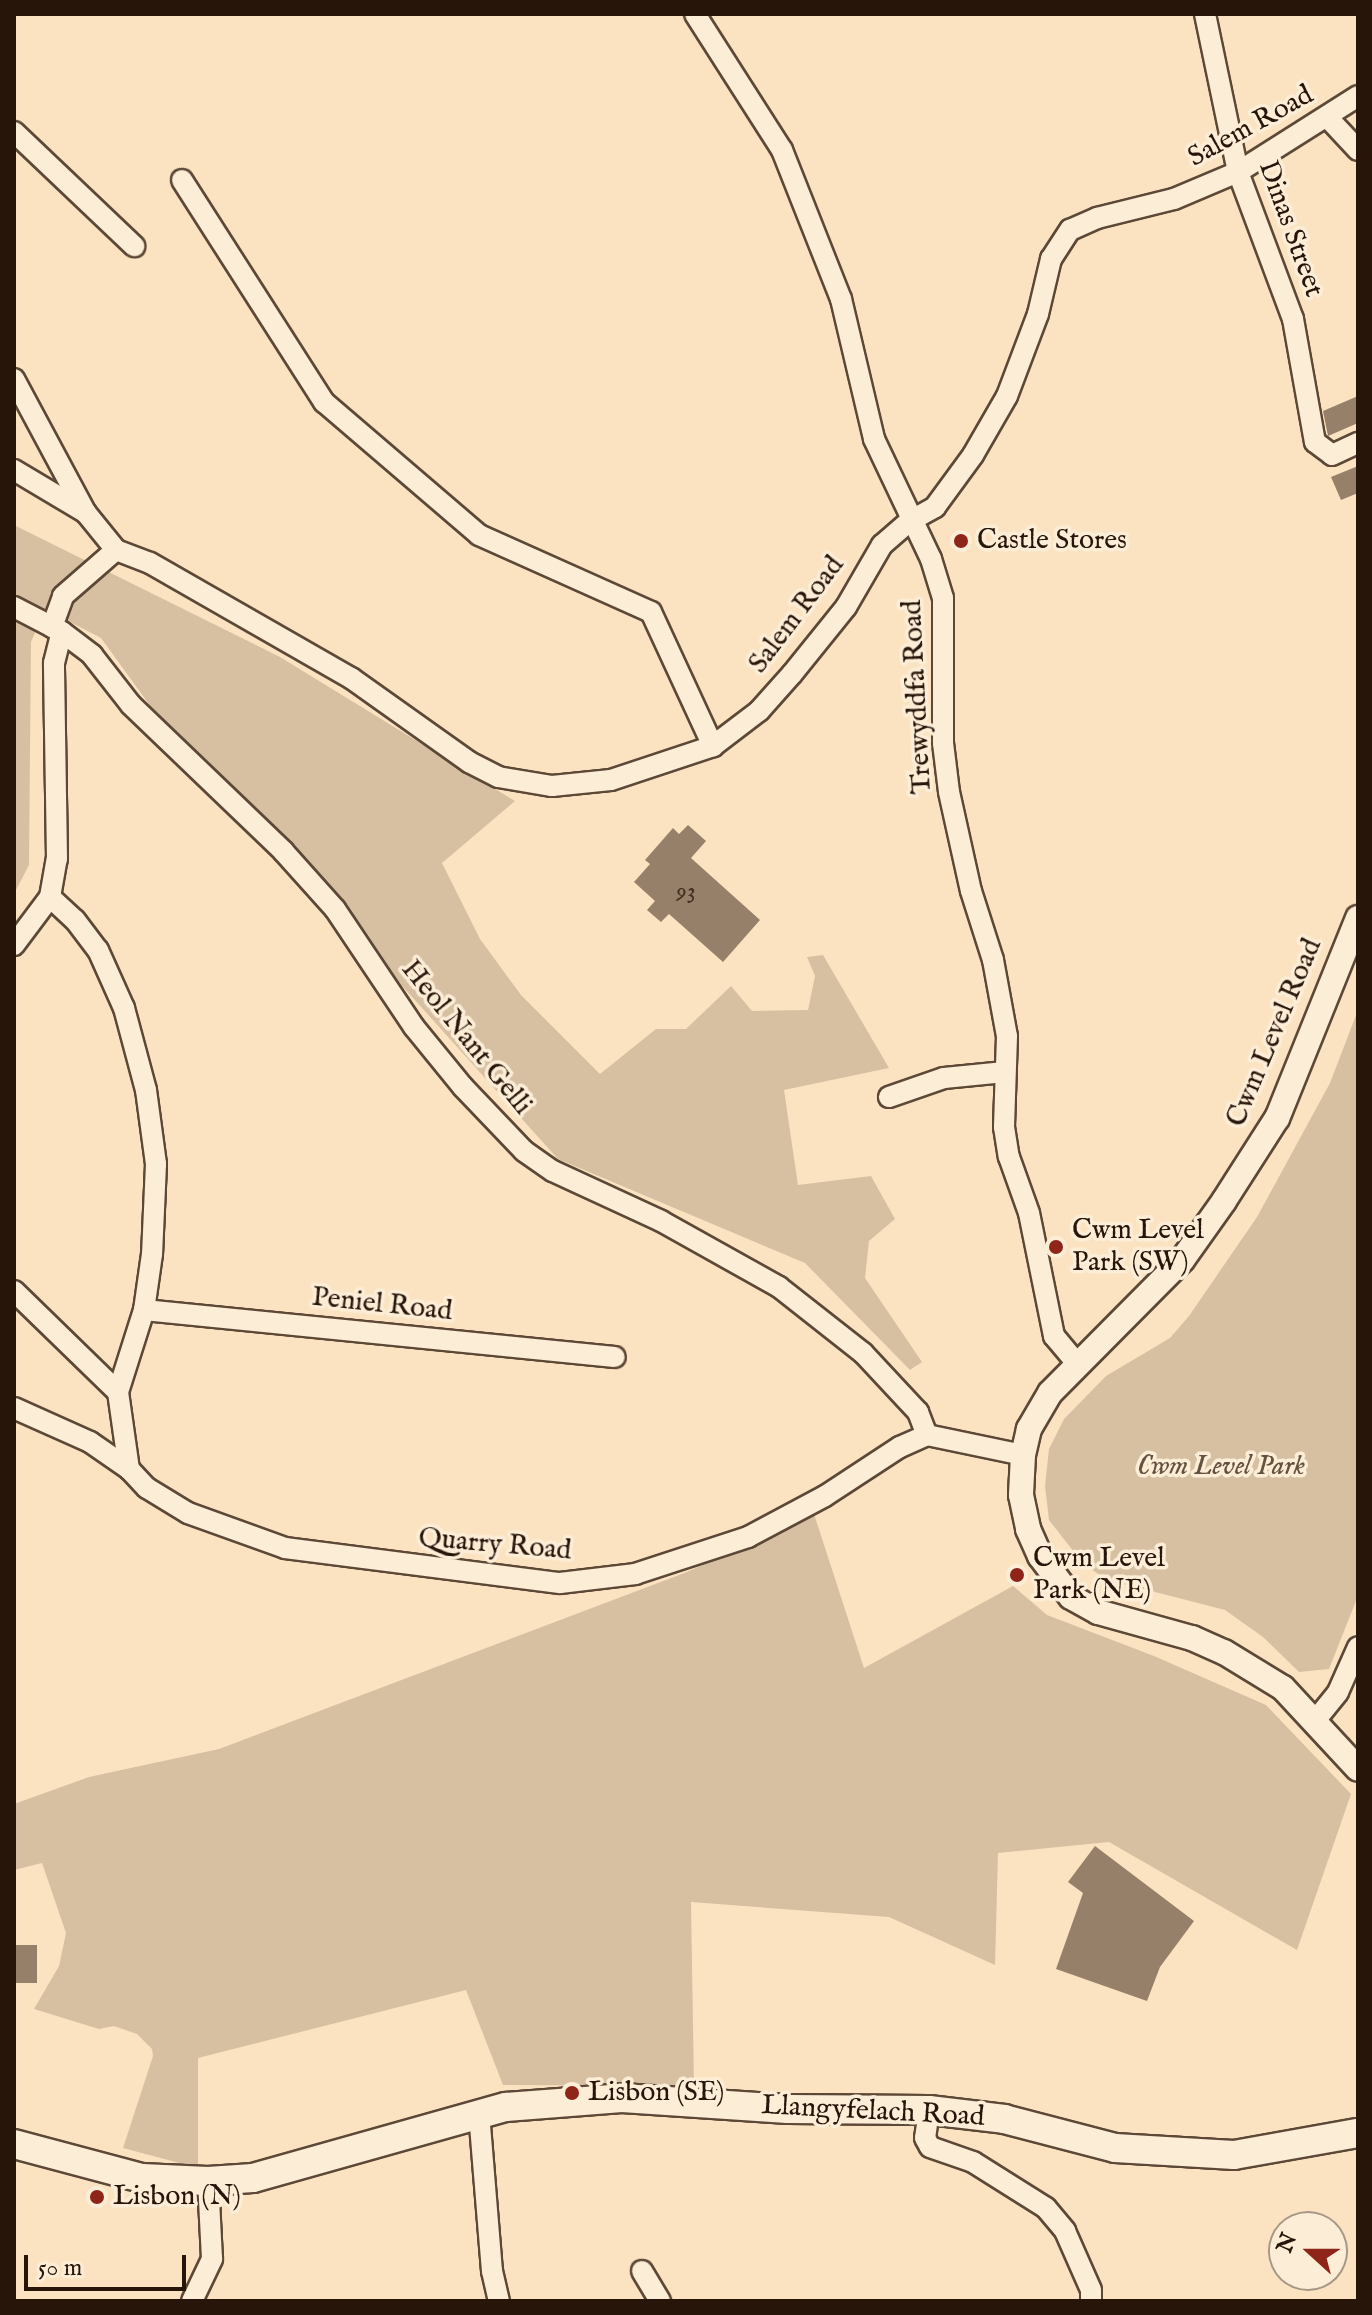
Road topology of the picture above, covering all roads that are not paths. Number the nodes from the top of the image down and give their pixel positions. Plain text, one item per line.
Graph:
1 (695, 14) edge
2 (1205, 14) edge
3 (1358, 96) edge
4 (1328, 118) junction
5 (14, 132) edge
6 (1358, 150) edge
7 (1238, 172) junction
8 (182, 180) dead end
9 (134, 246) dead end
10 (14, 379) edge
11 (1358, 443) edge
12 (14, 470) edge
13 (86, 513) junction
14 (910, 521) junction
15 (119, 554) junction
16 (14, 607) edge
17 (57, 629) junction
18 (713, 746) junction
19 (50, 897) junction
20 (1358, 918) edge
21 (14, 945) edge
22 (1005, 1072) junction
23 (889, 1097) dead end
24 (14, 1291) edge
25 (144, 1310) junction
26 (615, 1357) dead end
27 (1077, 1363) junction
28 (118, 1392) junction
29 (14, 1408) edge
30 (927, 1435) junction
31 (1023, 1455) junction
32 (129, 1469) junction
33 (1358, 1647) edge
34 (1314, 1722) junction
35 (1358, 1769) edge
36 (929, 2110) junction
37 (479, 2113) junction
38 (1358, 2133) edge
39 (14, 2144) edge
40 (208, 2181) junction
41 (642, 2271) dead end
42 (192, 2301) edge
43 (499, 2301) edge
44 (660, 2301) edge
45 (1091, 2301) edge

1 - 14 street, Trewyddfa Road
2 - 7 street, Dinas Street
3 - 4 street, Salem Road
4 - 6 street
4 - 7 street, Salem Road
5 - 9 street
7 - 11 street, Dinas Street
7 - 14 street, Salem Road
8 - 18 street
10 - 13 street
12 - 13 street
13 - 15 street
14 - 18 street, Salem Road
14 - 22 street, Trewyddfa Road
15 - 17 street
15 - 18 street, Salem Road
16 - 17 street, Heol Nant Gelli
17 - 19 street
17 - 30 street, Heol Nant Gelli
19 - 21 street
19 - 25 street
20 - 27 street, Cwm Level Road
22 - 23 street
22 - 27 street, Trewyddfa Road
24 - 28 street
25 - 26 street, Peniel Road
25 - 28 street
27 - 31 street, Cwm Level Road
28 - 32 street
29 - 32 street, Quarry Road
30 - 31 street
30 - 32 street, Quarry Road
31 - 34 street, Cwm Level Road
33 - 34 street
34 - 35 street, Cwm Level Road
36 - 37 main road, Llangyfelach Road
36 - 38 main road, Llangyfelach Road
36 - 45 street
37 - 40 main road, Llangyfelach Road
37 - 43 street
39 - 40 main road, Llangyfelach Road
40 - 42 street
41 - 44 street

